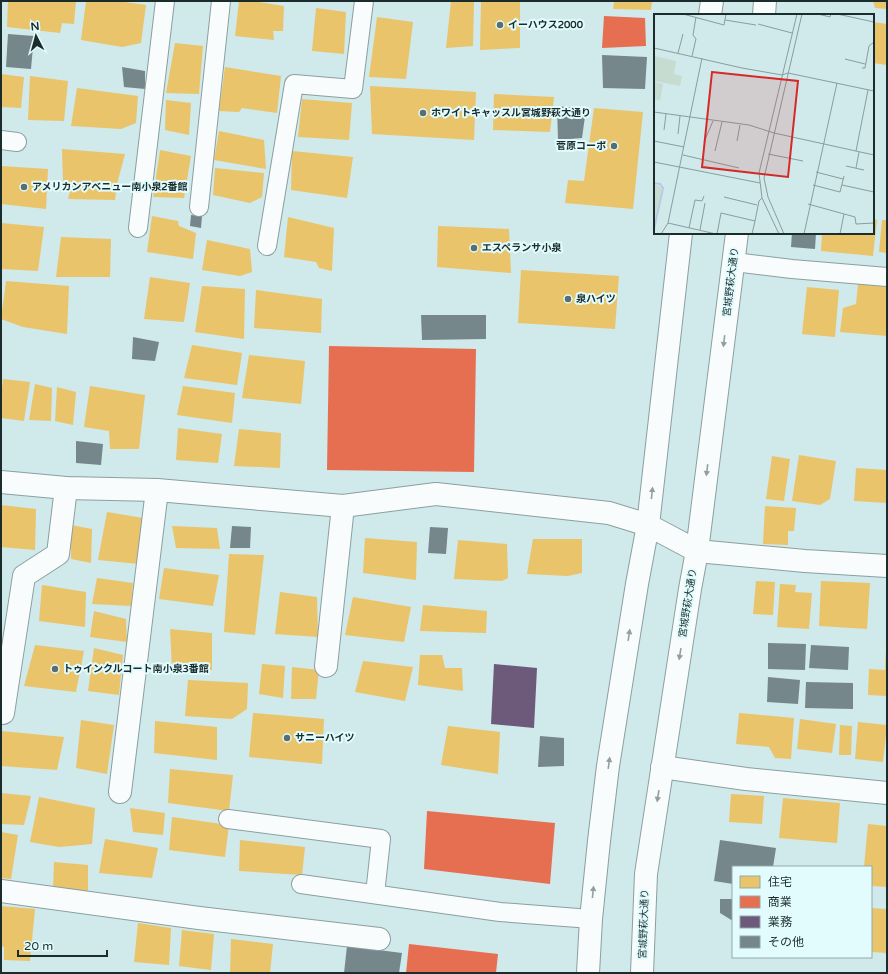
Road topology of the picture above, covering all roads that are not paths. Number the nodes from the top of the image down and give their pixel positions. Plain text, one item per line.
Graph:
1 (165, 1) edge
2 (221, 1) edge
3 (364, 1) edge
4 (712, 1) edge
5 (765, 1) edge
6 (710, 14) edge
7 (764, 14) edge
8 (199, 207) dead end
9 (138, 228) dead end
10 (681, 234) edge
11 (737, 234) edge
12 (267, 246) dead end
13 (734, 262) junction
14 (887, 277) edge
15 (1, 482) edge
16 (66, 488) junction
17 (157, 490) junction
18 (343, 506) junction
19 (648, 525) junction
20 (697, 551) junction
21 (887, 566) edge
22 (326, 666) dead end
23 (3, 713) dead end
24 (662, 768) junction
25 (120, 792) dead end
26 (887, 793) edge
27 (228, 819) dead end
28 (301, 884) dead end
29 (1, 891) edge
30 (375, 894) junction
31 (591, 919) junction
32 (379, 939) dead end
33 (588, 973) edge
34 (642, 973) edge

1 - 9 lane
2 - 8 lane
3 - 12 lane
4 - 6 street
5 - 7 street
19 -> 10 street
11 - 13 street, 宮城野萩大通り
13 - 14 lane
13 -> 20 street, 宮城野萩大通り
15 - 16 street
16 - 17 street
16 - 23 street
17 - 18 street
17 - 25 street
18 - 19 street
18 - 22 street
19 - 20 street
31 -> 19 street
20 - 21 street
20 -> 24 street, 宮城野萩大通り
24 - 26 street
24 -> 34 street, 宮城野萩大通り
27 - 30 lane
28 - 30 lane
29 - 32 street
30 - 31 lane
31 - 33 street

